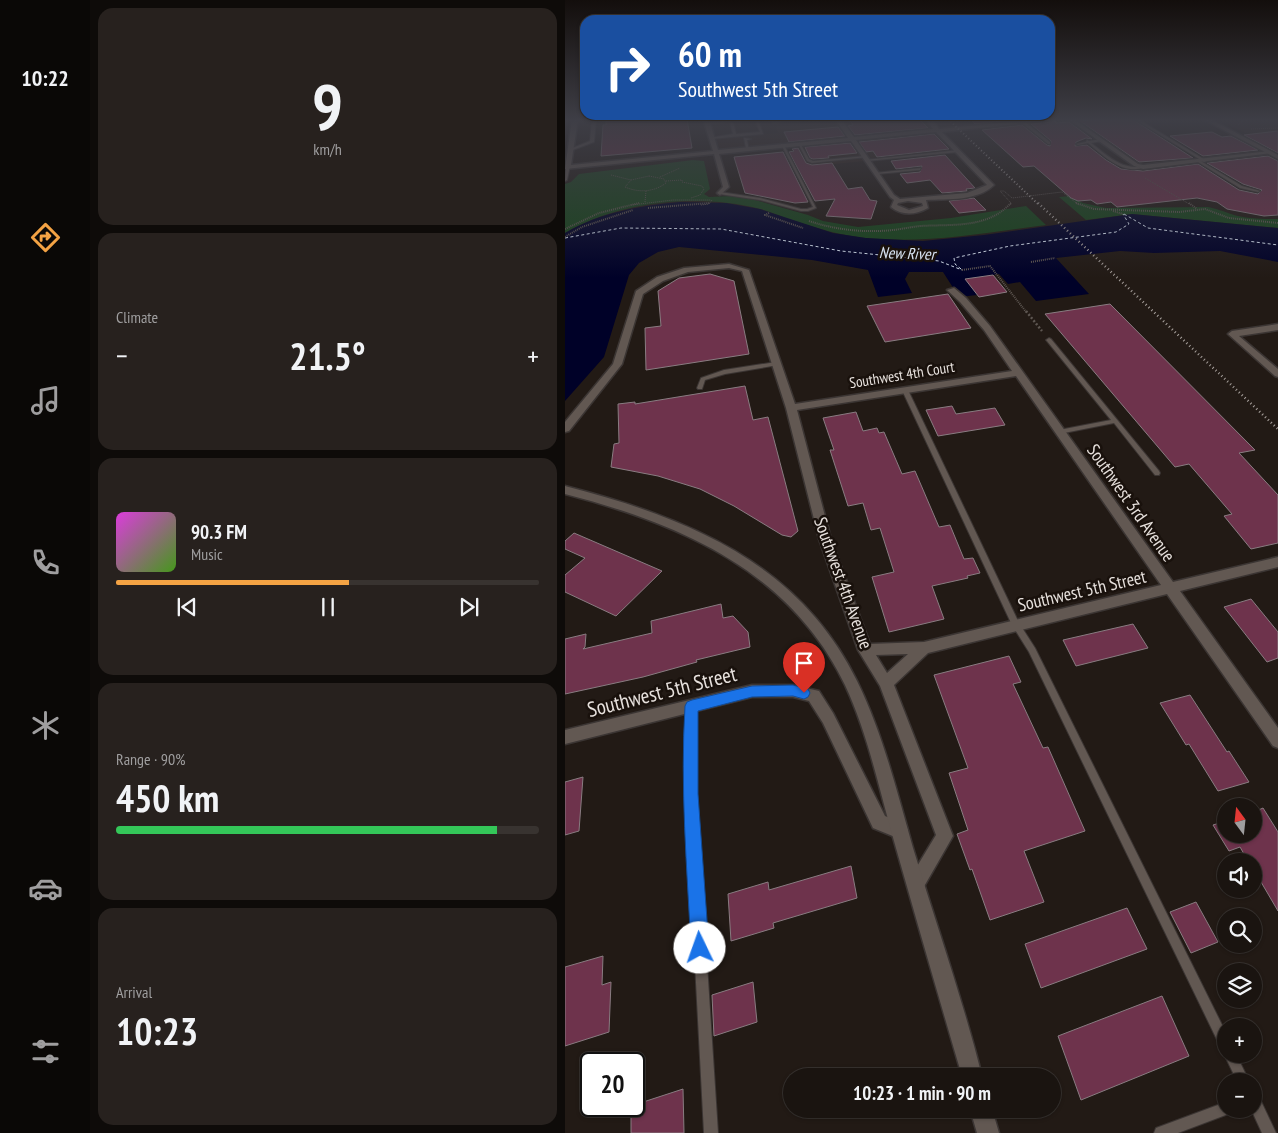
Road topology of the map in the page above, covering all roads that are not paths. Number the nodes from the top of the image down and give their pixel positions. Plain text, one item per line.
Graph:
1 (721, 172) edge
2 (797, 172) edge
3 (889, 172) edge
4 (979, 172) edge
5 (1218, 172) edge
6 (877, 173) joint
7 (1258, 191) dead end
8 (720, 193) joint
9 (918, 199) junction
10 (898, 200) junction
11 (951, 290) dead end
12 (1278, 327) edge
13 (1049, 340) road end
14 (776, 364) junction
15 (1017, 373) junction
16 (1278, 374) edge
17 (700, 388) dead end
18 (905, 390) junction
19 (791, 408) junction
20 (1115, 421) junction
21 (565, 429) edge
22 (1059, 432) junction
23 (1157, 473) dead end
24 (565, 490) edge
25 (1278, 562) edge
26 (1170, 589) junction
27 (1017, 626) junction
28 (924, 648) junction
29 (865, 650) junction
30 (887, 683) junction
31 (692, 706) junction
32 (565, 737) edge
33 (1278, 741) edge
34 (900, 831) junction
35 (916, 884) junction
36 (1217, 1028) edge
37 (970, 1068) edge
38 (1217, 1111) edge
39 (984, 1118) edge
40 (1262, 1118) edge
41 (711, 1133) edge
42 (988, 1133) edge
43 (1161, 1133) edge
44 (1269, 1133) edge

1 - 8 street
2 - 8 lane
3 - 6 lane
4 - 9 street
5 - 7 lane
6 - 10 street
9 - 10 street
9 - 10 street
11 - 15 street, Southwest 3rd Avenue
12 - 16 street
13 - 20 lane
14 - 17 lane
14 - 19 street, Southwest 4th Avenue
14 - 21 street, Southwest 4th Avenue
15 - 18 street, Southwest 4th Court
15 - 22 street, Southwest 3rd Avenue
18 - 19 street, Southwest 4th Court
18 - 27 lane
19 - 29 street, Southwest 4th Avenue
20 - 22 lane
20 - 23 lane
22 - 26 street, Southwest 3rd Avenue
24 - 34 street, Southwest 4th Avenue
25 - 26 street, Southwest 5th Street
26 - 27 street, Southwest 5th Street
26 - 33 street, Southwest 3rd Avenue
27 - 28 street, Southwest 5th Street
27 - 36 lane
28 - 29 street, Southwest 5th Street
28 - 30 street
29 - 30 street, Southwest 4th Avenue
30 - 35 street, Southwest 4th Avenue
31 - 32 street, Southwest 5th Street
31 - 34 street, Southwest 5th Street
31 - 41 lane
34 - 35 street, Southwest 4th Avenue
35 - 37 street, Southwest 4th Avenue
38 - 43 lane
39 - 42 street
40 - 44 lane

